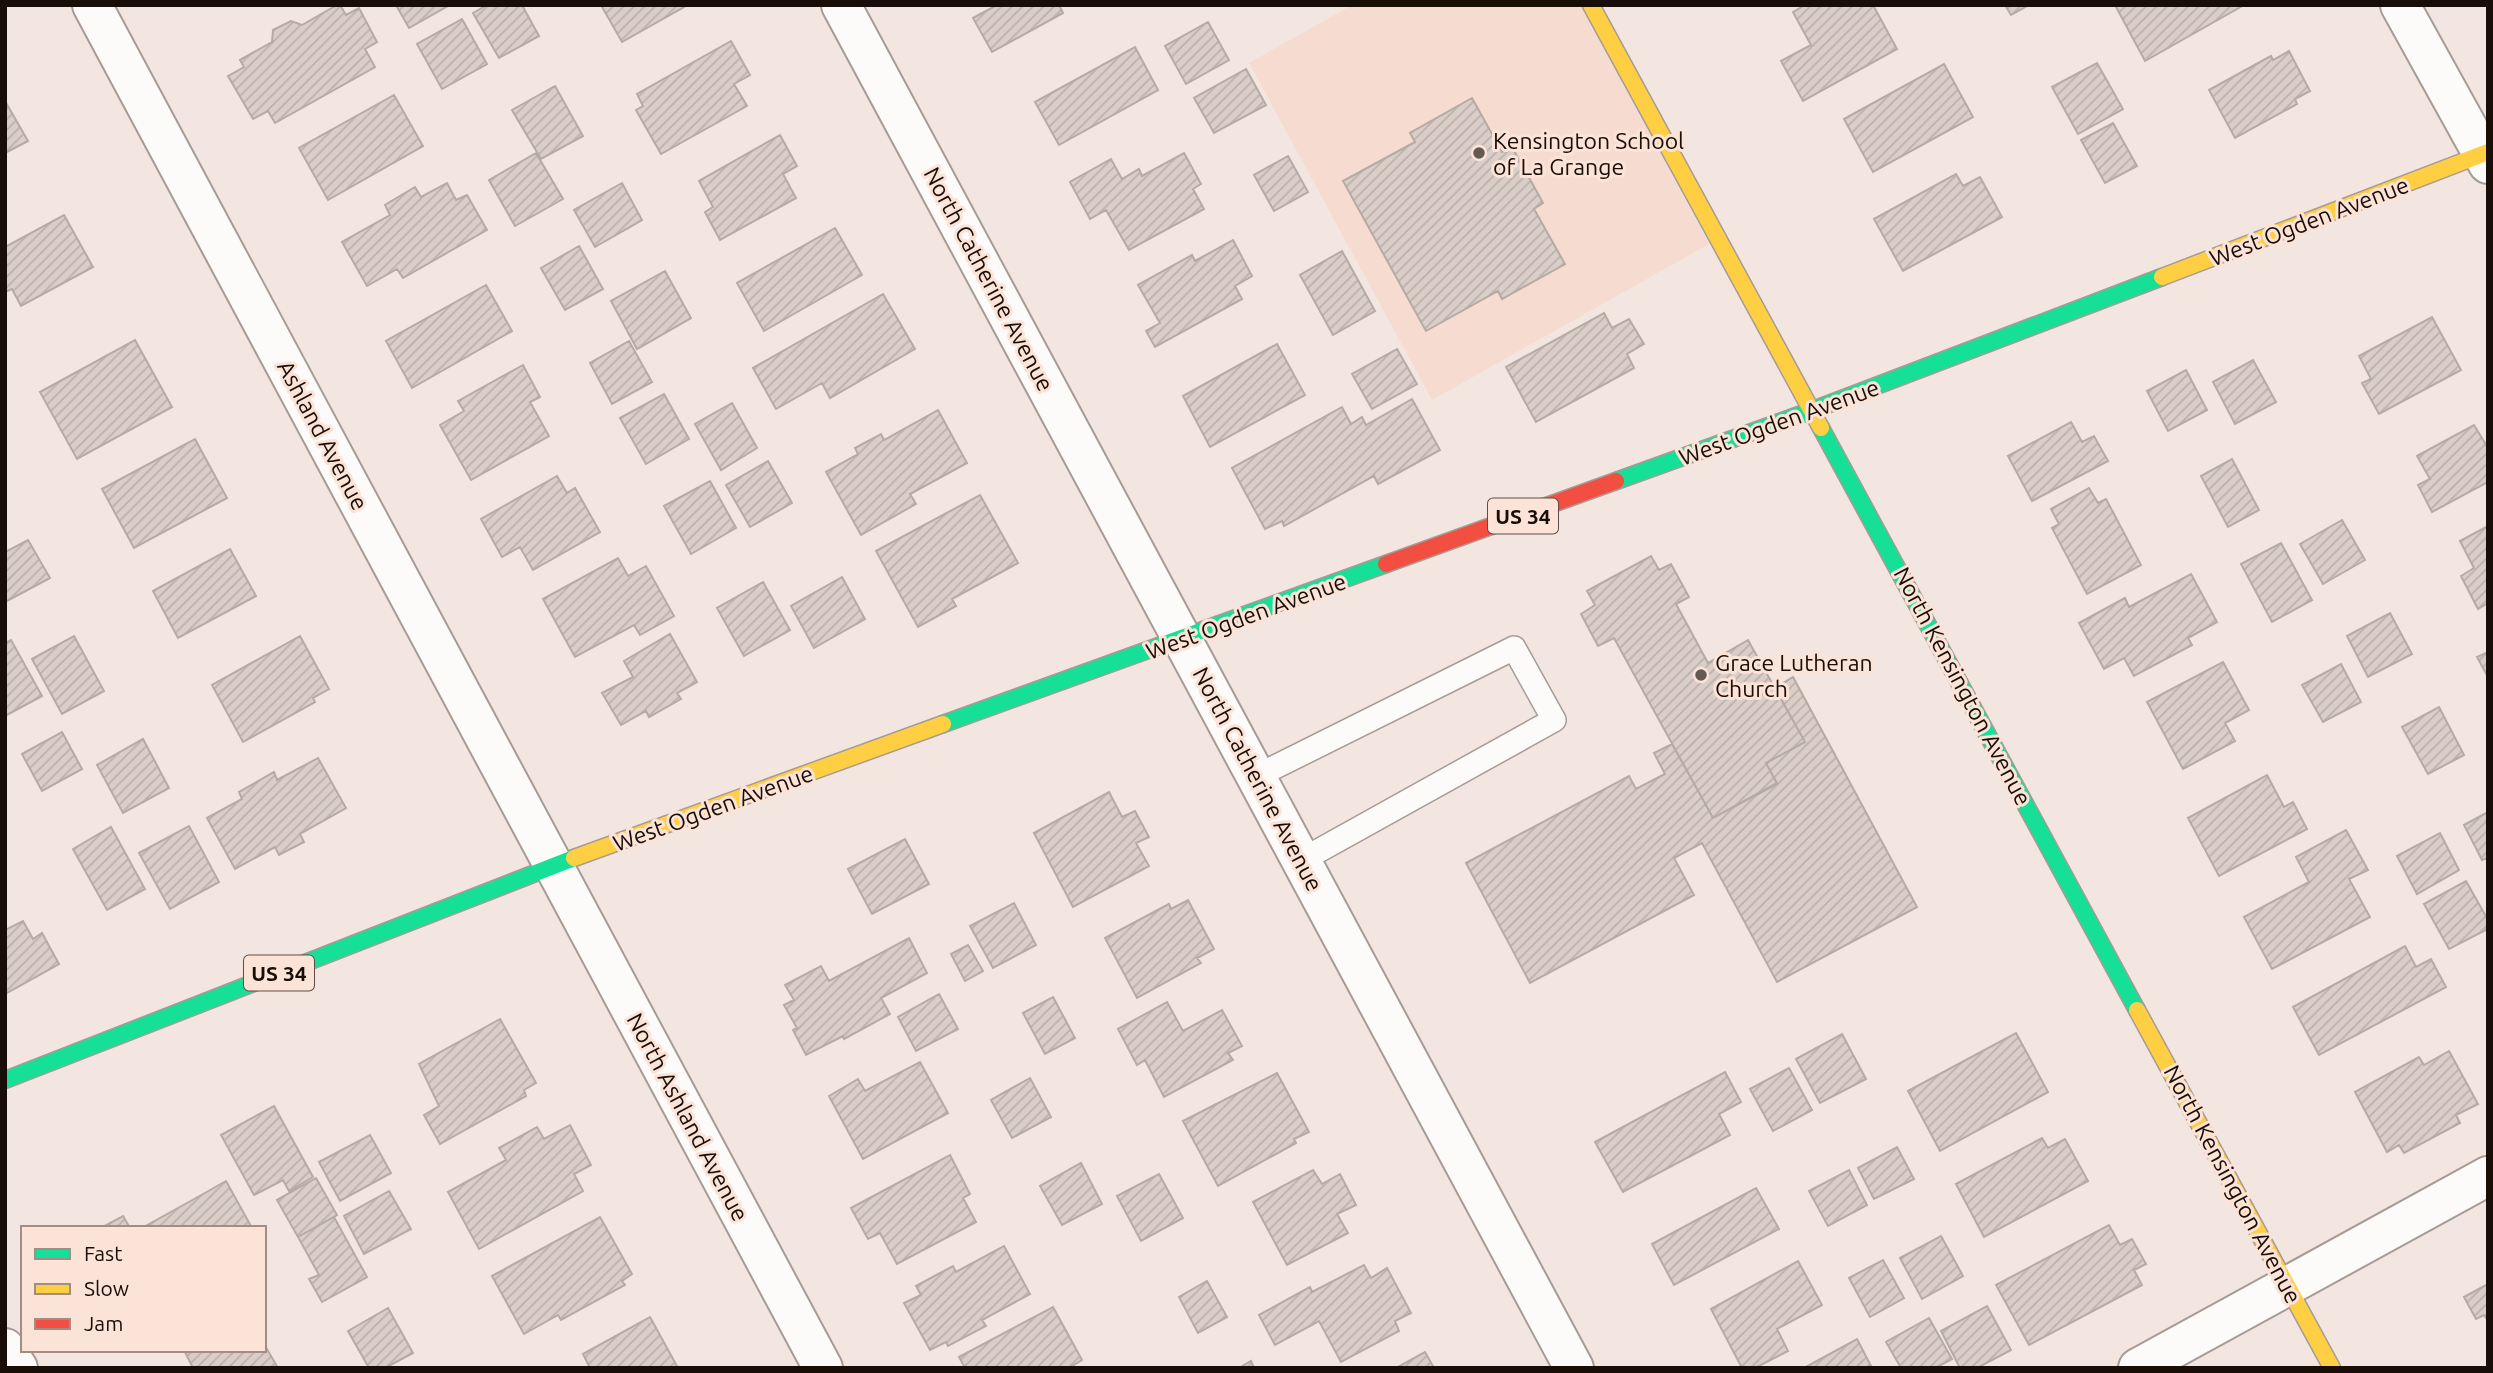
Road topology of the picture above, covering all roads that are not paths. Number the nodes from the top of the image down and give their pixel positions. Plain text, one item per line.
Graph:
1 (841, 5) edge
2 (1591, 5) edge
3 (2400, 5) edge
4 (103, 9) edge
5 (2486, 157) edge
6 (1813, 410) junction
7 (1183, 639) junction
8 (1257, 776) junction
9 (1302, 860) junction
10 (553, 865) junction
11 (5, 1080) edge
12 (2488, 1175) edge
13 (2287, 1285) junction
14 (5, 1348) edge
15 (18, 1368) edge
16 (822, 1368) edge
17 (1574, 1368) edge
18 (2138, 1368) edge
19 (2332, 1368) edge

1 - 7 street, North Catherine Avenue
2 - 6 main road, North Kensington Avenue
3 - 5 street
4 - 10 street, Ashland Avenue
5 - 6 main road, West Ogden Avenue / US 34
6 - 7 main road, West Ogden Avenue / US 34
6 - 13 main road, North Kensington Avenue
7 - 8 street, North Catherine Avenue
7 - 10 main road, West Ogden Avenue / US 34
8 - 9 street, North Catherine Avenue
8 - 9 lane
9 - 17 street, North Catherine Avenue
10 - 11 main road, West Ogden Avenue / US 34
10 - 16 street, North Ashland Avenue
12 - 13 street
13 - 18 street
13 - 19 main road, North Kensington Avenue
14 - 15 street

